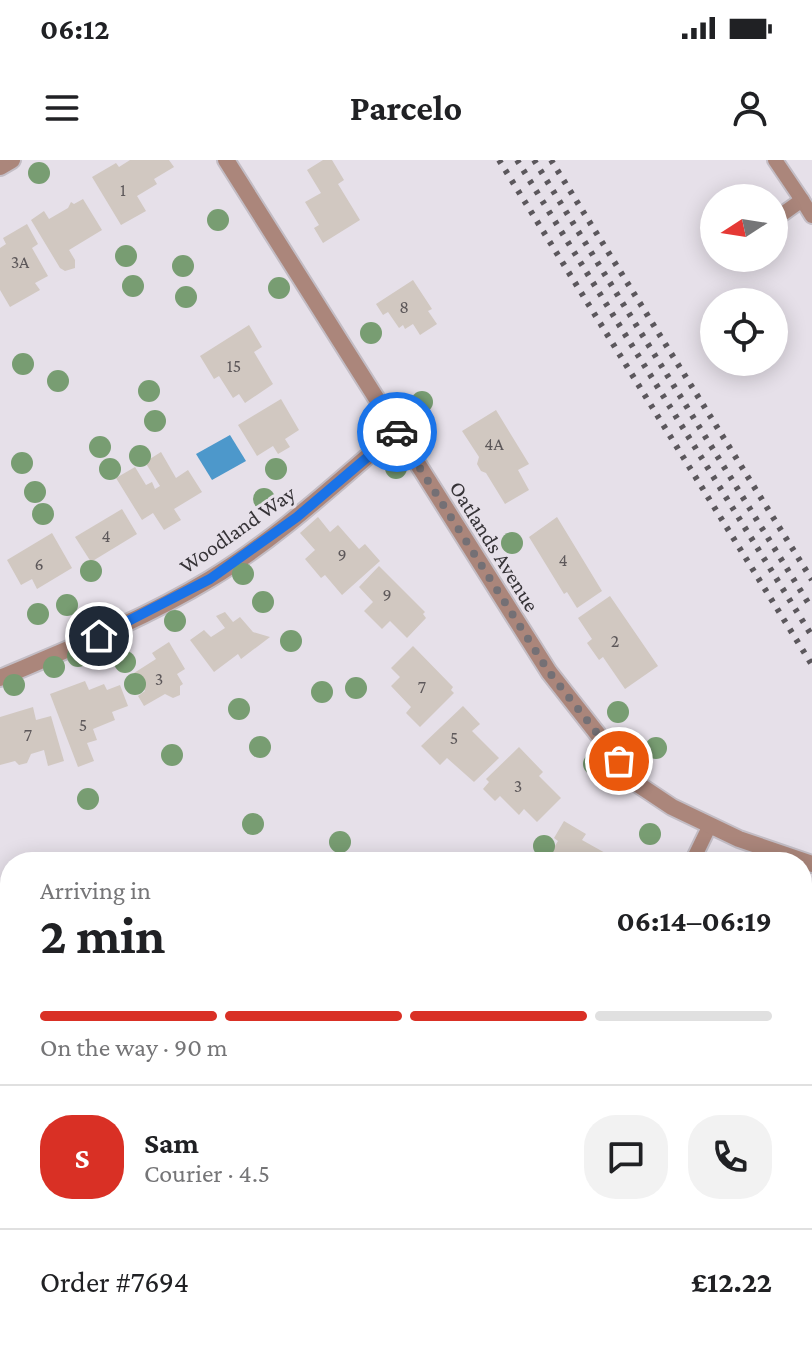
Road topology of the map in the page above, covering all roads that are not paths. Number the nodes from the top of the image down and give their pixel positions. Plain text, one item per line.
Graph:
1 (12, 160) edge
2 (226, 160) edge
3 (775, 160) edge
4 (0, 167) edge
5 (802, 200) junction
6 (788, 210) edge
7 (812, 216) edge
8 (397, 431) junction
9 (0, 678) edge
10 (710, 825) junction
11 (697, 852) edge
12 (777, 852) edge

1 - 4 street
2 - 8 street, Oatlands Avenue
3 - 5 lane
5 - 6 lane
5 - 7 lane
8 - 9 street, Woodland Way
8 - 10 street, Oatlands Avenue
10 - 11 lane
10 - 12 street, Oatlands Avenue

